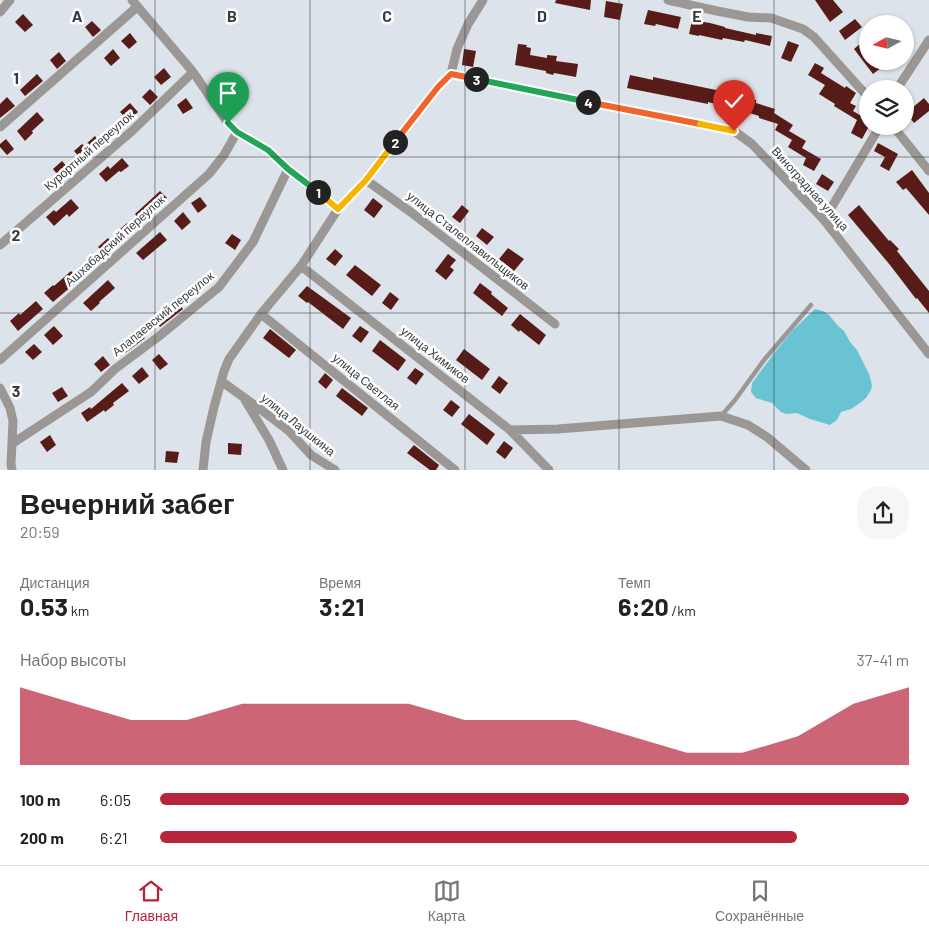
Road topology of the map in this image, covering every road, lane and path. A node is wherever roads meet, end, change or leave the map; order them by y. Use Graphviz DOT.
graph roads {
  1 [pos="10,0"];
  2 [pos="483,0"];
  3 [pos="668,0"];
  4 [pos="135,4"];
  5 [pos="0,12"];
  6 [pos="929,40"];
  7 [pos="193,72"];
  8 [pos="451,74"];
  9 [pos="903,80"];
  10 [pos="859,87"];
  11 [pos="0,127"];
  12 [pos="237,132"];
  13 [pos="875,135"];
  14 [pos="900,135"];
  15 [pos="288,169"];
  16 [pos="929,171"];
  17 [pos="366,180"];
  18 [pos="338,209"];
  19 [pos="824,220"];
  20 [pos="0,246"];
  21 [pos="301,266"];
  22 [pos="811,305"];
  23 [pos="261,314"];
  24 [pos="555,324"];
  25 [pos="929,354"];
  26 [pos="0,360"];
  27 [pos="221,381"];
  28 [pos="0,388"];
  29 [pos="242,396"];
  30 [pos="721,416"];
  31 [pos="510,430"];
  32 [pos="13,443"];
  33 [pos="12,470"];
  34 [pos="203,470"];
  35 [pos="282,470"];
  36 [pos="336,470"];
  37 [pos="455,470"];
  38 [pos="549,470"];
  39 [pos="806,470"];
  1 -- 5 [label="street"];
  2 -- 8 [label="street"];
  3 -- 10 [label="street"];
  4 -- 7 [label="street"];
  4 -- 11 [label="street"];
  6 -- 9 [label="street"];
  7 -- 12 [label="street"];
  7 -- 20 [label="street, Курортный переулок"];
  8 -- 17 [label="street"];
  8 -- 19 [label="street, Виноградная улица"];
  12 -- 15 [label="street"];
  12 -- 26 [label="street, Ашхабадский переулок"];
  13 -- 19 [label="street"];
  14 -- 16 [label="street"];
  15 -- 18 [label="street"];
  15 -- 32 [label="street, Алапаевский переулок"];
  17 -- 18 [label="street"];
  17 -- 24 [label="street, улица Сталеплавильщиков"];
  18 -- 21 [label="street"];
  19 -- 25 [label="street, Виноградная улица"];
  21 -- 23 [label="street"];
  21 -- 31 [label="street, улица Химиков"];
  22 -- 30 [label="lane"];
  23 -- 27 [label="street"];
  23 -- 37 [label="street, улица Светлая"];
  27 -- 29 [label="street, улица Лаушкина"];
  27 -- 34 [label="street"];
  28 -- 32 [label="street"];
  29 -- 35 [label="street"];
  29 -- 36 [label="street, улица Лаушкина"];
  30 -- 31 [label="street"];
  30 -- 39 [label="street"];
  31 -- 38 [label="street, улица Химиков"];
  32 -- 33 [label="street"];
}
